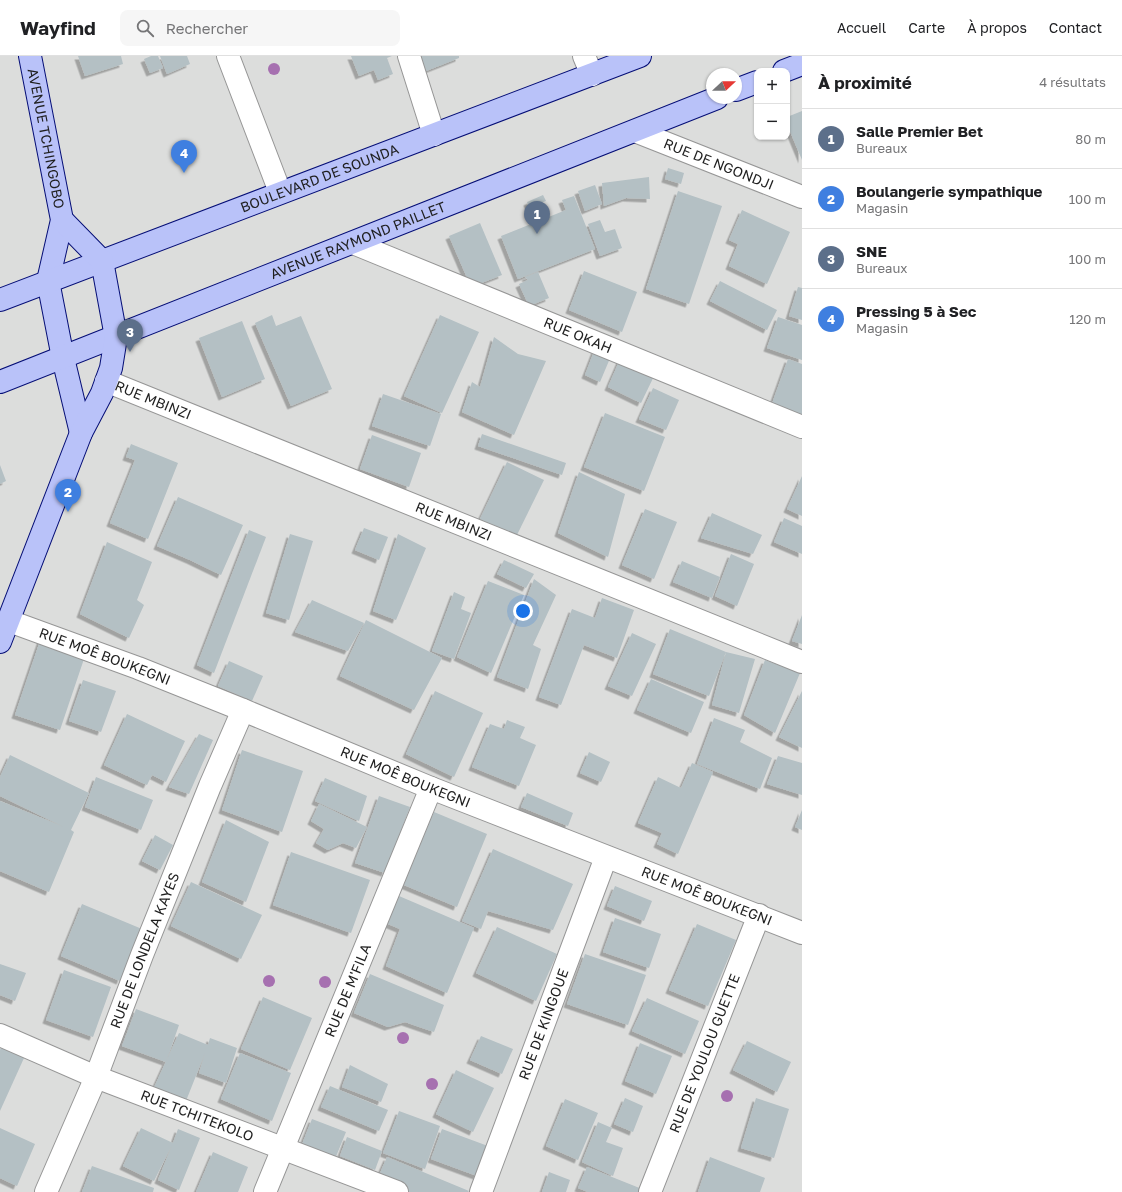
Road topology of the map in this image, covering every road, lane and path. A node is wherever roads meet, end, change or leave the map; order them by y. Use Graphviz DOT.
graph roads {
  1 [pos="30,56"];
  2 [pos="228,56"];
  3 [pos="409,56"];
  4 [pos="640,56"];
  5 [pos="802,64"];
  6 [pos="588,66"];
  7 [pos="790,69"];
  8 [pos="754,83"];
  9 [pos="742,88"];
  10 [pos="706,102"];
  11 [pos="635,131"];
  12 [pos="434,134"];
  13 [pos="280,192"];
  14 [pos="802,197"];
  15 [pos="62,220"];
  16 [pos="353,243"];
  17 [pos="102,261"];
  18 [pos="48,281"];
  19 [pos="0,300"];
  20 [pos="116,337"];
  21 [pos="63,358"];
  22 [pos="0,382"];
  23 [pos="106,382"];
  24 [pos="802,426"];
  25 [pos="81,433"];
  26 [pos="4,623"];
  27 [pos="0,642"];
  28 [pos="802,662"];
  29 [pos="243,710"];
  30 [pos="431,788"];
  31 [pos="606,857"];
  32 [pos="759,916"];
  33 [pos="802,933"];
  34 [pos="0,1035"];
  35 [pos="96,1077"];
  36 [pos="283,1148"];
  37 [pos="46,1192"];
  38 [pos="265,1192"];
  39 [pos="397,1192"];
  40 [pos="481,1192"];
  41 [pos="650,1192"];
  1 -- 15 [label="main road, AVENUE TCHINGOBO"];
  2 -- 13 [label="street"];
  3 -- 12 [label="street"];
  4 -- 6 [label="main road, BOULEVARD DE SOUNDA"];
  5 -- 7 [label="main road"];
  6 -- 12 [label="main road, BOULEVARD DE SOUNDA"];
  8 -- 9 [label="main road"];
  10 -- 11 [label="main road, AVENUE RAYMOND PAILLET"];
  11 -- 14 [label="street, RUE DE NGONDJI"];
  11 -- 16 [label="main road, AVENUE RAYMOND PAILLET"];
  12 -- 13 [label="main road, BOULEVARD DE SOUNDA"];
  13 -- 17 [label="main road, BOULEVARD DE SOUNDA"];
  15 -- 17 [label="main road, AVENUE TCHINGOBO"];
  15 -- 18 [label="main road, AVENUE TCHINGOBO"];
  16 -- 20 [label="main road, AVENUE RAYMOND PAILLET"];
  16 -- 24 [label="street, RUE OKAH"];
  17 -- 18 [label="main road, BOULEVARD DE SOUNDA"];
  17 -- 20 [label="main road"];
  18 -- 19 [label="main road, BOULEVARD DE SOUNDA"];
  18 -- 21 [label="main road"];
  20 -- 21 [label="main road, AVENUE RAYMOND PAILLET"];
  20 -- 23 [label="main road"];
  21 -- 22 [label="main road, AVENUE RAYMOND PAILLET"];
  21 -- 25 [label="main road"];
  23 -- 25 [label="main road"];
  23 -- 28 [label="street, RUE MBINZI"];
  25 -- 26 [label="main road"];
  26 -- 27 [label="main road"];
  26 -- 29 [label="street, RUE MOÊ BOUKEGNI"];
  29 -- 30 [label="street, RUE MOÊ BOUKEGNI"];
  29 -- 35 [label="street, RUE DE LONDELA KAYES"];
  30 -- 31 [label="street, RUE MOÊ BOUKEGNI"];
  30 -- 36 [label="street, RUE DE M'FILA"];
  31 -- 32 [label="street, RUE MOÊ BOUKEGNI"];
  31 -- 40 [label="street, RUE DE KINGOUE"];
  32 -- 33 [label="street, RUE MOÊ BOUKEGNI"];
  32 -- 41 [label="street, RUE DE YOULOU GUETTE"];
  34 -- 35 [label="street, RUE TCHITEKOLO"];
  35 -- 36 [label="street, RUE TCHITEKOLO"];
  35 -- 37 [label="street, RUE DE LONDELA KAYES"];
  36 -- 38 [label="street, RUE DE M'FILA"];
  36 -- 39 [label="street, RUE TCHITEKOLO"];
}
